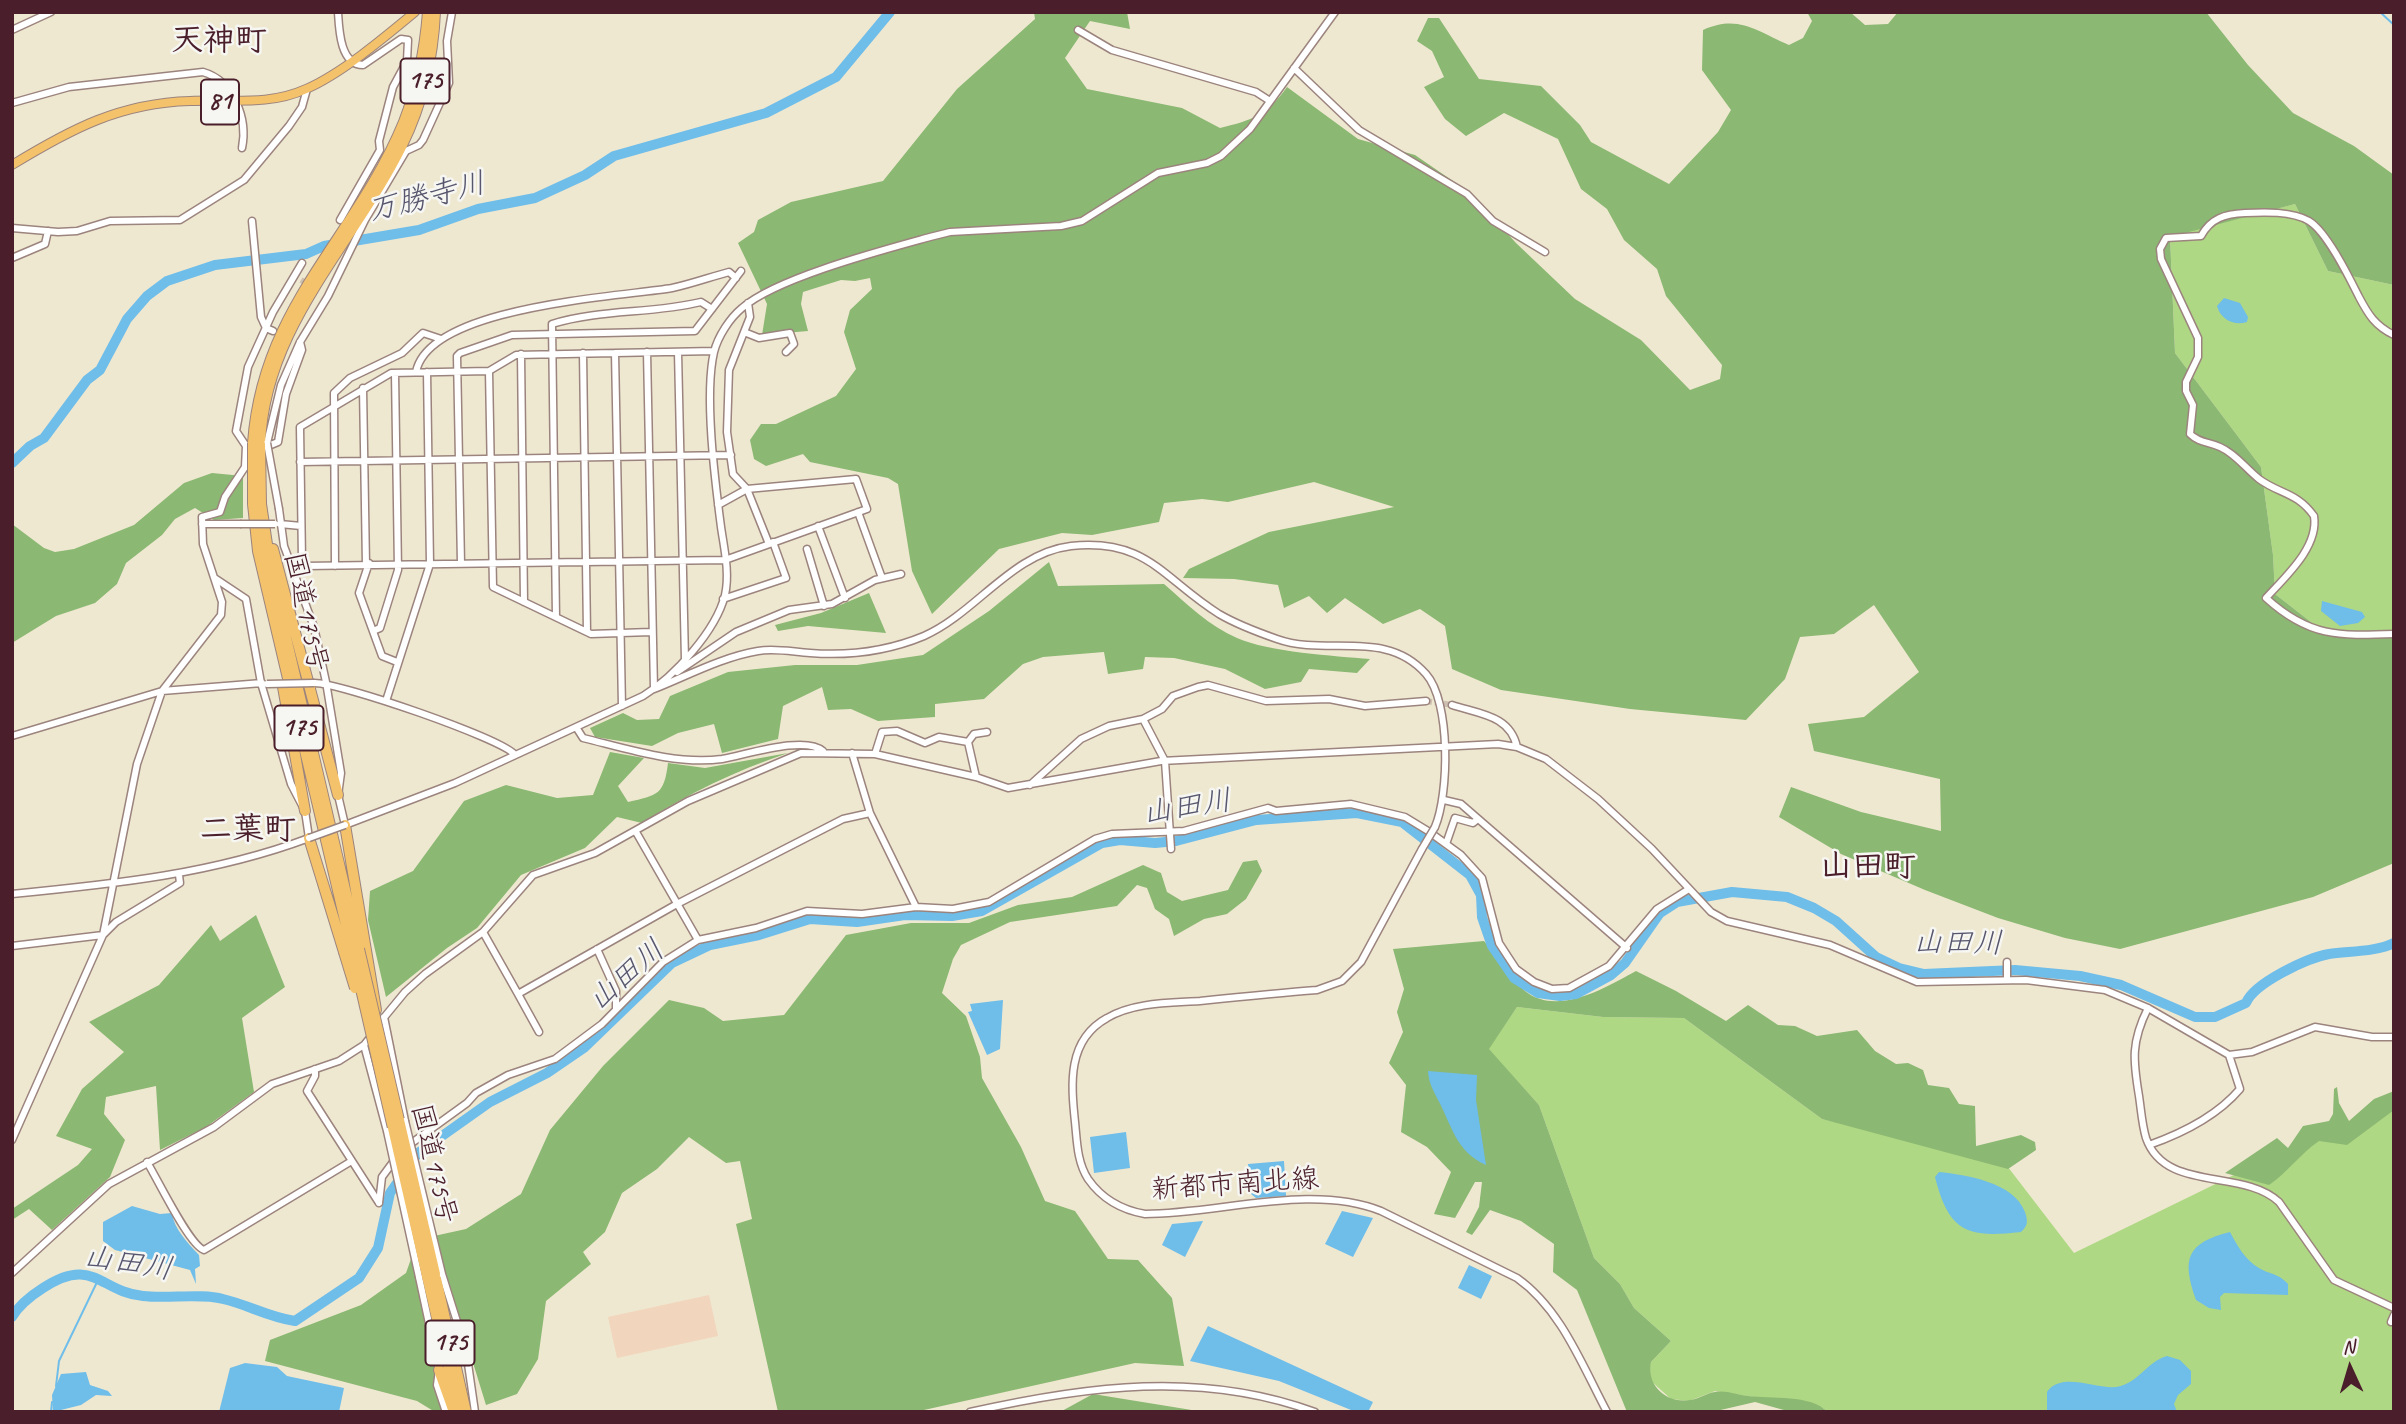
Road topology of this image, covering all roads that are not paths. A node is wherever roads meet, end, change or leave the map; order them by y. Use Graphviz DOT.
graph roads {
  1 [pos="51,12"];
  2 [pos="338,12"];
  3 [pos="415,12"];
  4 [pos="428,12"];
  5 [pos="435,12"];
  6 [pos="452,12"];
  7 [pos="1335,12"];
  8 [pos="12,30"];
  9 [pos="1077,30"];
  10 [pos="350,61"];
  11 [pos="1294,68"];
  12 [pos="307,89"];
  13 [pos="1270,101"];
  14 [pos="236,102"];
  15 [pos="12,103"];
  16 [pos="398,143"];
  17 [pos="242,148"];
  18 [pos="12,165"];
  19 [pos="340,220"];
  20 [pos="252,221"];
  21 [pos="12,228"];
  22 [pos="48,231"];
  23 [pos="1545,252"];
  24 [pos="12,258"];
  25 [pos="302,263"];
  26 [pos="741,271"];
  27 [pos="736,278"];
  28 [pos="319,290"];
  29 [pos="328,296"];
  30 [pos="748,303"];
  31 [pos="712,309"];
  32 [pos="269,329"];
  33 [pos="744,332"];
  34 [pos="551,334"];
  35 [pos="2394,335"];
  36 [pos="441,339"];
  37 [pos="297,341"];
  38 [pos="714,351"];
  39 [pos="647,352"];
  40 [pos="678,352"];
  41 [pos="786,352"];
  42 [pos="583,353"];
  43 [pos="615,353"];
  44 [pos="521,354"];
  45 [pos="552,354"];
  46 [pos="489,371"];
  47 [pos="416,372"];
  48 [pos="427,372"];
  49 [pos="458,372"];
  50 [pos="395,373"];
  51 [pos="363,388"];
  52 [pos="332,406"];
  53 [pos="257,444"];
  54 [pos="714,455"];
  55 [pos="731,455"];
  56 [pos="648,456"];
  57 [pos="680,456"];
  58 [pos="585,457"];
  59 [pos="617,457"];
  60 [pos="522,458"];
  61 [pos="554,458"];
  62 [pos="460,459"];
  63 [pos="491,459"];
  64 [pos="396,460"];
  65 [pos="428,460"];
  66 [pos="333,461"];
  67 [pos="365,461"];
  68 [pos="300,462"];
  69 [pos="747,489"];
  70 [pos="257,504"];
  71 [pos="718,505"];
  72 [pos="858,512"];
  73 [pos="262,515"];
  74 [pos="202,524"];
  75 [pos="278,524"];
  76 [pos="301,526"];
  77 [pos="818,526"];
  78 [pos="256,533"];
  79 [pos="771,543"];
  80 [pos="807,549"];
  81 [pos="681,560"];
  82 [pos="725,560"];
  83 [pos="618,561"];
  84 [pos="649,561"];
  85 [pos="555,562"];
  86 [pos="587,562"];
  87 [pos="523,563"];
  88 [pos="368,564"];
  89 [pos="430,564"];
  90 [pos="461,564"];
  91 [pos="492,564"];
  92 [pos="398,565"];
  93 [pos="335,566"];
  94 [pos="901,574"];
  95 [pos="882,578"];
  96 [pos="216,579"];
  97 [pos="845,598"];
  98 [pos="723,599"];
  99 [pos="524,602"];
  100 [pos="824,606"];
  101 [pos="556,617"];
  102 [pos="373,631"];
  103 [pos="587,632"];
  104 [pos="651,632"];
  105 [pos="619,634"];
  106 [pos="2394,634"];
  107 [pos="685,660"];
  108 [pos="397,662"];
  109 [pos="672,675"];
  110 [pos="326,682"];
  111 [pos="264,684"];
  112 [pos="654,689"];
  113 [pos="162,691"];
  114 [pos="386,701"];
  115 [pos="1426,701"];
  116 [pos="1451,705"];
  117 [pos="622,706"];
  118 [pos="1143,719"];
  119 [pos="576,727"];
  120 [pos="987,732"];
  121 [pos="12,736"];
  122 [pos="968,742"];
  123 [pos="1443,746"];
  124 [pos="1517,747"];
  125 [pos="823,751"];
  126 [pos="852,753"];
  127 [pos="875,754"];
  128 [pos="514,755"];
  129 [pos="1165,761"];
  130 [pos="976,777"];
  131 [pos="1030,785"];
  132 [pos="338,795"];
  133 [pos="1444,800"];
  134 [pos="305,811"];
  135 [pos="870,813"];
  136 [pos="1478,819"];
  137 [pos="345,825"];
  138 [pos="636,832"];
  139 [pos="1169,833"];
  140 [pos="309,838"];
  141 [pos="1446,844"];
  142 [pos="1171,849"];
  143 [pos="179,875"];
  144 [pos="114,884"];
  145 [pos="1691,892"];
  146 [pos="12,894"];
  147 [pos="677,904"];
  148 [pos="916,907"];
  149 [pos="483,932"];
  150 [pos="103,934"];
  151 [pos="698,940"];
  152 [pos="12,946"];
  153 [pos="1627,948"];
  154 [pos="597,949"];
  155 [pos="355,950"];
  156 [pos="2007,962"];
  157 [pos="2007,979"];
  158 [pos="518,994"];
  159 [pos="2148,1008"];
  160 [pos="616,1009"];
  161 [pos="380,1016"];
  162 [pos="539,1032"];
  163 [pos="2394,1037"];
  164 [pos="364,1045"];
  165 [pos="2229,1055"];
  166 [pos="315,1069"];
  167 [pos="13,1136"];
  168 [pos="2150,1144"];
  169 [pos="147,1162"];
  170 [pos="350,1162"];
  171 [pos="12,1273"];
  172 [pos="431,1276"];
  173 [pos="2394,1308"];
  174 [pos="439,1370"];
  175 [pos="446,1412"];
  176 [pos="456,1412"];
  177 [pos="466,1412"];
  178 [pos="475,1412"];
  179 [pos="970,1412"];
  180 [pos="1315,1412"];
  181 [pos="1607,1412"];
  1 -- 8 [label="street"];
  2 -- 10 [label="street"];
  3 -- 10 [label="main road, 81"];
  4 -- 16 [label="highway, 国道175号 / 175"];
  5 -- 16 [label="highway, 国道175号 / 175"];
  6 -- 29 [label="street"];
  7 -- 11 [label="street"];
  9 -- 13 [label="street"];
  10 -- 12 [label="main road, 81"];
  10 -- 19 [label="street"];
  11 -- 13 [label="street"];
  11 -- 23 [label="street"];
  12 -- 14 [label="main road, 81"];
  12 -- 22 [label="street"];
  13 -- 30 [label="street"];
  14 -- 15 [label="street"];
  14 -- 17 [label="street"];
  14 -- 18 [label="main road, 81"];
  16 -- 53 [label="highway, 国道175号 / 175"];
  20 -- 32 [label="street"];
  21 -- 22 [label="street"];
  22 -- 24 [label="street"];
  25 -- 32 [label="street"];
  26 -- 27 [label="street"];
  27 -- 31 [label="street"];
  27 -- 36 [label="street"];
  28 -- 29 [label="street"];
  29 -- 37 [label="street"];
  30 -- 33 [label="street"];
  30 -- 38 [label="street"];
  31 -- 34 [label="street"];
  31 -- 34 [label="street"];
  32 -- 53 [label="street"];
  33 -- 41 [label="street"];
  33 -- 55 [label="street"];
  34 -- 45 [label="street"];
  34 -- 49 [label="street"];
  35 -- 106 [label="street"];
  36 -- 47 [label="street"];
  36 -- 52 [label="street"];
  37 -- 53 [label="street"];
  37 -- 53 [label="street"];
  38 -- 40 [label="street"];
  38 -- 54 [label="street"];
  39 -- 40 [label="street"];
  39 -- 43 [label="street"];
  39 -- 56 [label="street"];
  40 -- 57 [label="street"];
  42 -- 43 [label="street"];
  42 -- 45 [label="street"];
  42 -- 58 [label="street"];
  43 -- 59 [label="street"];
  44 -- 45 [label="street"];
  44 -- 46 [label="street"];
  44 -- 60 [label="street"];
  45 -- 61 [label="street"];
  46 -- 49 [label="street"];
  46 -- 63 [label="street"];
  47 -- 48 [label="street"];
  47 -- 50 [label="street"];
  48 -- 49 [label="street"];
  48 -- 65 [label="street"];
  49 -- 62 [label="street"];
  50 -- 51 [label="street"];
  50 -- 64 [label="street"];
  51 -- 52 [label="street"];
  51 -- 67 [label="street"];
  52 -- 66 [label="street"];
  52 -- 68 [label="street"];
  53 -- 70 [label="highway, 国道175号 / 175, bridge"];
  53 -- 74 [label="street"];
  53 -- 75 [label="street, bridge"];
  54 -- 55 [label="street"];
  54 -- 57 [label="street"];
  54 -- 71 [label="street"];
  55 -- 69 [label="street"];
  56 -- 57 [label="street"];
  56 -- 59 [label="street"];
  56 -- 84 [label="street"];
  57 -- 81 [label="street"];
  58 -- 59 [label="street"];
  58 -- 61 [label="street"];
  58 -- 86 [label="street"];
  59 -- 83 [label="street"];
  60 -- 61 [label="street"];
  60 -- 63 [label="street"];
  60 -- 87 [label="street"];
  61 -- 85 [label="street"];
  62 -- 63 [label="street"];
  62 -- 65 [label="street"];
  62 -- 90 [label="street"];
  63 -- 91 [label="street"];
  64 -- 65 [label="street"];
  64 -- 67 [label="street"];
  64 -- 92 [label="street"];
  65 -- 89 [label="street"];
  66 -- 67 [label="street"];
  66 -- 68 [label="street"];
  66 -- 93 [label="street"];
  67 -- 88 [label="street"];
  68 -- 76 [label="street"];
  69 -- 71 [label="street"];
  69 -- 72 [label="street"];
  69 -- 79 [label="street"];
  70 -- 73 [label="highway, 国道175号 / 175"];
  70 -- 78 [label="highway, 国道175号 / 175"];
  71 -- 82 [label="street"];
  72 -- 77 [label="street"];
  72 -- 95 [label="street"];
  73 -- 132 [label="highway"];
  73 -- 155 [label="highway, 国道175号 / 175"];
  74 -- 75 [label="street, bridge"];
  74 -- 96 [label="street"];
  75 -- 76 [label="street"];
  75 -- 110 [label="street"];
  76 -- 93 [label="street"];
  77 -- 79 [label="street"];
  77 -- 97 [label="street"];
  78 -- 134 [label="highway"];
  78 -- 155 [label="highway, 国道175号 / 175"];
  79 -- 82 [label="street"];
  79 -- 98 [label="street"];
  80 -- 100 [label="street"];
  81 -- 82 [label="street"];
  81 -- 84 [label="street"];
  81 -- 107 [label="street"];
  82 -- 98 [label="street"];
  83 -- 84 [label="street"];
  83 -- 86 [label="street"];
  83 -- 105 [label="street"];
  84 -- 104 [label="street"];
  85 -- 86 [label="street"];
  85 -- 87 [label="street"];
  85 -- 101 [label="street"];
  86 -- 103 [label="street"];
  87 -- 91 [label="street"];
  87 -- 99 [label="street"];
  88 -- 92 [label="street"];
  88 -- 93 [label="street"];
  88 -- 102 [label="street"];
  89 -- 90 [label="street"];
  89 -- 92 [label="street"];
  89 -- 108 [label="street"];
  90 -- 91 [label="street"];
  91 -- 99 [label="street"];
  92 -- 102 [label="street"];
  94 -- 95 [label="street"];
  95 -- 97 [label="street"];
  96 -- 111 [label="street"];
  96 -- 113 [label="street"];
  97 -- 100 [label="street"];
  98 -- 107 [label="street"];
  99 -- 101 [label="street"];
  100 -- 109 [label="street"];
  101 -- 103 [label="street"];
  102 -- 108 [label="street"];
  103 -- 105 [label="street"];
  104 -- 105 [label="street"];
  104 -- 112 [label="street"];
  105 -- 117 [label="street"];
  107 -- 109 [label="street"];
  108 -- 114 [label="street"];
  109 -- 112 [label="street"];
  110 -- 111 [label="street, bridge"];
  110 -- 114 [label="street"];
  110 -- 132 [label="street"];
  111 -- 113 [label="street"];
  111 -- 134 [label="street"];
  112 -- 117 [label="street"];
  112 -- 123 [label="street, 新都市南北線"];
  113 -- 121 [label="street"];
  113 -- 144 [label="street"];
  114 -- 128 [label="street"];
  115 -- 118 [label="street"];
  116 -- 124 [label="street"];
  117 -- 119 [label="street"];
  118 -- 129 [label="street"];
  118 -- 131 [label="street"];
  119 -- 125 [label="street"];
  119 -- 128 [label="street"];
  120 -- 122 [label="street"];
  122 -- 127 [label="street"];
  122 -- 130 [label="street"];
  123 -- 124 [label="street"];
  123 -- 129 [label="street"];
  123 -- 133 [label="street, 新都市南北線"];
  124 -- 145 [label="street"];
  125 -- 126 [label="street"];
  125 -- 138 [label="street"];
  126 -- 127 [label="street"];
  126 -- 135 [label="street"];
  127 -- 130 [label="street"];
  128 -- 137 [label="street"];
  129 -- 131 [label="street"];
  129 -- 139 [label="street"];
  130 -- 131 [label="street"];
  132 -- 137 [label="street"];
  133 -- 136 [label="street"];
  133 -- 181 [label="street, 新都市南北線, bridge"];
  134 -- 140 [label="street"];
  135 -- 147 [label="street"];
  135 -- 148 [label="street"];
  136 -- 141 [label="street"];
  136 -- 153 [label="street"];
  137 -- 140 [label="street, bridge"];
  137 -- 155 [label="highway"];
  138 -- 147 [label="street"];
  138 -- 149 [label="street"];
  139 -- 141 [label="street"];
  139 -- 142 [label="street"];
  139 -- 148 [label="street"];
  140 -- 143 [label="street"];
  140 -- 155 [label="highway"];
  141 -- 153 [label="street"];
  143 -- 144 [label="street"];
  143 -- 150 [label="street"];
  144 -- 146 [label="street"];
  144 -- 150 [label="street"];
  145 -- 153 [label="street"];
  145 -- 157 [label="street"];
  147 -- 151 [label="street"];
  147 -- 154 [label="street"];
  148 -- 151 [label="street"];
  149 -- 158 [label="street"];
  149 -- 161 [label="street"];
  150 -- 152 [label="street"];
  150 -- 167 [label="street"];
  151 -- 160 [label="street"];
  154 -- 158 [label="street"];
  154 -- 160 [label="street"];
  155 -- 161 [label="highway, 国道175号 / 175, bridge"];
  155 -- 172 [label="highway, 国道175号 / 175, bridge"];
  156 -- 157 [label="street"];
  157 -- 159 [label="street"];
  158 -- 162 [label="street"];
  159 -- 165 [label="street"];
  159 -- 168 [label="street"];
  160 -- 170 [label="street"];
  161 -- 164 [label="street"];
  161 -- 172 [label="highway, 国道175号 / 175, bridge"];
  161 -- 172 [label="street, bridge"];
  163 -- 165 [label="street"];
  164 -- 166 [label="street"];
  164 -- 172 [label="street, bridge"];
  165 -- 168 [label="street"];
  166 -- 169 [label="street"];
  166 -- 170 [label="street"];
  168 -- 173 [label="street"];
  169 -- 170 [label="street"];
  169 -- 171 [label="street"];
  172 -- 174 [label="street"];
  172 -- 176 [label="highway, 国道175号 / 175"];
  172 -- 177 [label="highway, 国道175号 / 175"];
  172 -- 178 [label="street"];
  174 -- 175 [label="street"];
  174 -- 176 [label="highway"];
  179 -- 180 [label="street"];
}
